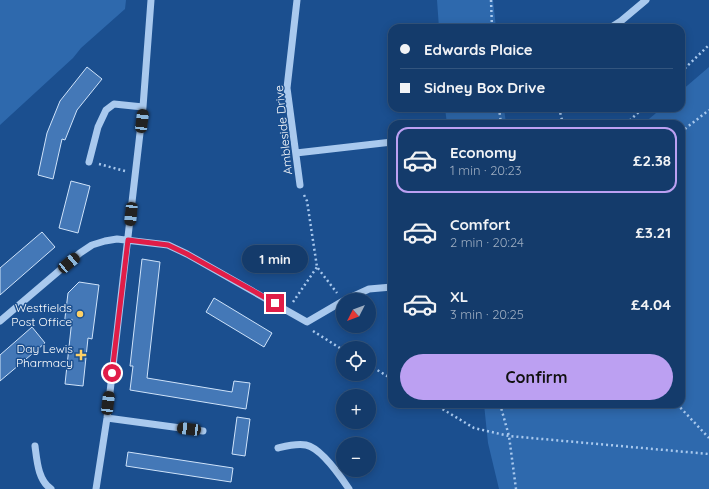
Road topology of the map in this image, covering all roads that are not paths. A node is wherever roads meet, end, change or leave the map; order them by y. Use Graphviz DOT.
graph roads {
  1 [pos="151,0"];
  2 [pos="296,0"];
  3 [pos="646,0"];
  4 [pos="616,24"];
  5 [pos="143,107"];
  6 [pos="388,142"];
  7 [pos="296,153"];
  8 [pos="89,162"];
  9 [pos="300,185"];
  10 [pos="128,240"];
  11 [pos="388,287"];
  12 [pos="361,293"];
  13 [pos="336,306"];
  14 [pos="0,321"];
  15 [pos="107,418"];
  16 [pos="203,431"];
  17 [pos="34,446"];
  18 [pos="278,448"];
  19 [pos="51,489"];
  20 [pos="96,489"];
  21 [pos="349,489"];
  1 -- 5 [label="street"];
  2 -- 7 [label="street, Ambleside Drive"];
  3 -- 4 [label="street"];
  5 -- 8 [label="street"];
  5 -- 10 [label="street"];
  6 -- 7 [label="street"];
  7 -- 9 [label="street, Ambleside Drive"];
  10 -- 13 [label="street"];
  10 -- 14 [label="street"];
  10 -- 15 [label="street"];
  11 -- 12 [label="street"];
  15 -- 16 [label="street"];
  15 -- 20 [label="street"];
  17 -- 19 [label="street"];
  18 -- 21 [label="street"];
}
